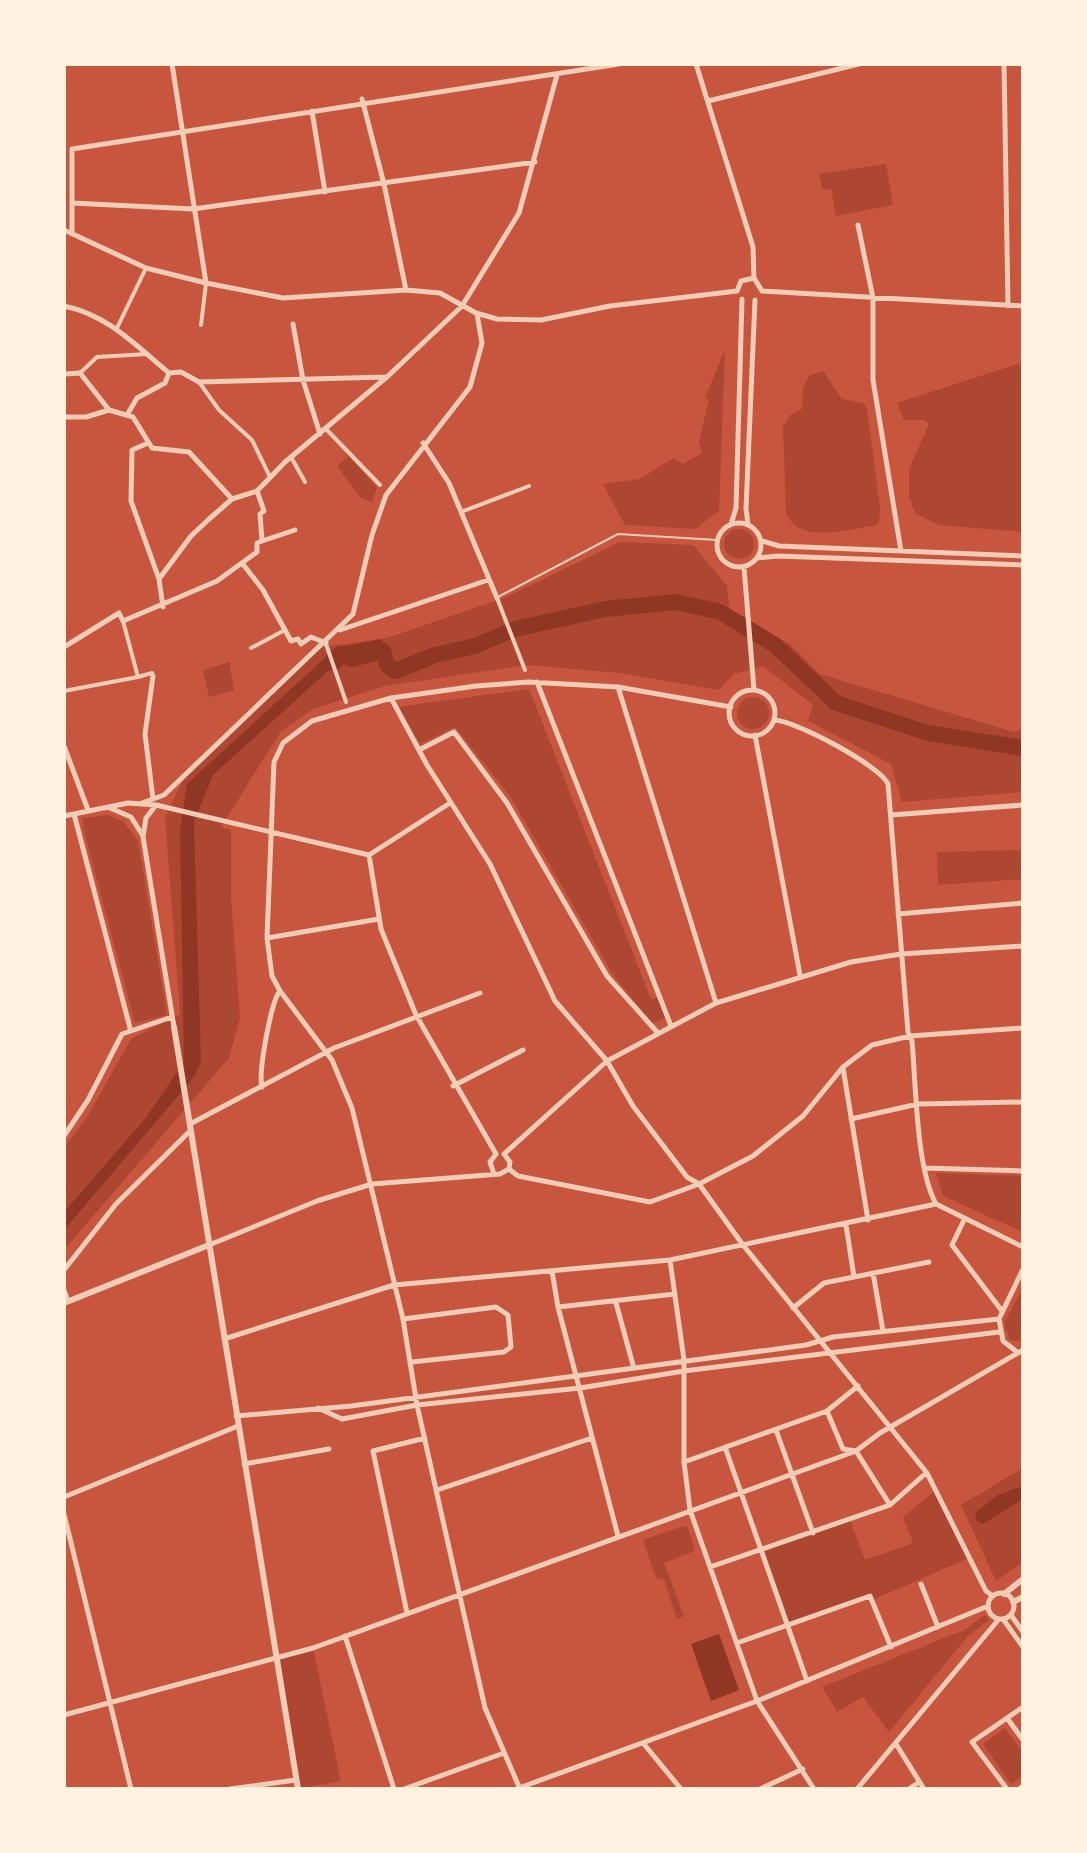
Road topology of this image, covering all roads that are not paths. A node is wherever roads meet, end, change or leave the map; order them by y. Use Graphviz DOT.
graph roads {
  1 [pos="172,64"];
  2 [pos="619,64"];
  3 [pos="696,64"];
  4 [pos="859,64"];
  5 [pos="1004,64"];
  6 [pos="591,66"];
  7 [pos="557,75"];
  8 [pos="708,101"];
  9 [pos="363,102"];
  10 [pos="312,111"];
  11 [pos="182,130"];
  12 [pos="535,162"];
  13 [pos="384,184"];
  14 [pos="325,192"];
  15 [pos="72,203"];
  16 [pos="193,209"];
  17 [pos="858,225"];
  18 [pos="64,230"];
  19 [pos="72,232"];
  20 [pos="146,268"];
  21 [pos="754,278"];
  22 [pos="206,283"];
  23 [pos="406,290"];
  24 [pos="737,291"];
  25 [pos="762,291"];
  26 [pos="873,298"];
  27 [pos="742,299"];
  28 [pos="755,300"];
  29 [pos="462,305"];
  30 [pos="64,306"];
  31 [pos="1008,306"];
  32 [pos="1023,306"];
  33 [pos="476,313"];
  34 [pos="293,324"];
  35 [pos="201,325"];
  36 [pos="117,328"];
  37 [pos="147,354"];
  38 [pos="80,373"];
  39 [pos="169,373"];
  40 [pos="64,374"];
  41 [pos="388,376"];
  42 [pos="303,380"];
  43 [pos="199,382"];
  44 [pos="109,410"];
  45 [pos="127,415"];
  46 [pos="64,417"];
  47 [pos="326,429"];
  48 [pos="320,434"];
  49 [pos="148,443"];
  50 [pos="423,443"];
  51 [pos="291,457"];
  52 [pos="270,477"];
  53 [pos="305,482"];
  54 [pos="380,485"];
  55 [pos="529,486"];
  56 [pos="257,491"];
  57 [pos="232,499"];
  58 [pos="461,512"];
  59 [pos="731,524"];
  60 [pos="748,524"];
  61 [pos="295,530"];
  62 [pos="717,540"];
  63 [pos="262,541"];
  64 [pos="762,541"];
  65 [pos="901,551"];
  66 [pos="1023,556"];
  67 [pos="757,558"];
  68 [pos="242,563"];
  69 [pos="1023,565"];
  70 [pos="744,567"];
  71 [pos="159,579"];
  72 [pos="488,580"];
  73 [pos="497,598"];
  74 [pos="163,607"];
  75 [pos="123,621"];
  76 [pos="285,630"];
  77 [pos="339,630"];
  78 [pos="328,642"];
  79 [pos="64,647"];
  80 [pos="251,648"];
  81 [pos="525,670"];
  82 [pos="153,676"];
  83 [pos="138,677"];
  84 [pos="537,682"];
  85 [pos="618,687"];
  86 [pos="754,690"];
  87 [pos="64,691"];
  88 [pos="391,698"];
  89 [pos="346,702"];
  90 [pos="731,707"];
  91 [pos="774,720"];
  92 [pos="755,735"];
  93 [pos="64,746"];
  94 [pos="419,750"];
  95 [pos="157,803"];
  96 [pos="450,803"];
  97 [pos="1023,805"];
  98 [pos="102,807"];
  99 [pos="88,810"];
  100 [pos="74,814"];
  101 [pos="891,815"];
  102 [pos="64,816"];
  103 [pos="270,832"];
  104 [pos="143,837"];
  105 [pos="369,855"];
  106 [pos="1023,903"];
  107 [pos="898,914"];
  108 [pos="379,919"];
  109 [pos="267,938"];
  110 [pos="1023,946"];
  111 [pos="901,954"];
  112 [pos="800,975"];
  113 [pos="280,991"];
  114 [pos="480,993"];
  115 [pos="716,1003"];
  116 [pos="416,1015"];
  117 [pos="172,1017"];
  118 [pos="671,1026"];
  119 [pos="174,1027"];
  120 [pos="130,1028"];
  121 [pos="1023,1028"];
  122 [pos="658,1033"];
  123 [pos="910,1036"];
  124 [pos="523,1050"];
  125 [pos="326,1053"];
  126 [pos="607,1061"];
  127 [pos="843,1067"];
  128 [pos="453,1086"];
  129 [pos="262,1087"];
  130 [pos="1023,1102"];
  131 [pos="918,1104"];
  132 [pos="851,1119"];
  133 [pos="190,1127"];
  134 [pos="64,1136"];
  135 [pos="496,1154"];
  136 [pos="504,1154"];
  137 [pos="925,1168"];
  138 [pos="509,1169"];
  139 [pos="1023,1171"];
  140 [pos="493,1172"];
  141 [pos="372,1184"];
  142 [pos="699,1184"];
  143 [pos="936,1204"];
  144 [pos="965,1218"];
  145 [pos="868,1220"];
  146 [pos="846,1225"];
  147 [pos="209,1245"];
  148 [pos="743,1245"];
  149 [pos="1023,1247"];
  150 [pos="670,1260"];
  151 [pos="929,1262"];
  152 [pos="1023,1269"];
  153 [pos="64,1270"];
  154 [pos="552,1271"];
  155 [pos="873,1273"];
  156 [pos="854,1277"];
  157 [pos="394,1285"];
  158 [pos="64,1290"];
  159 [pos="675,1294"];
  160 [pos="66,1302"];
  161 [pos="616,1303"];
  162 [pos="558,1307"];
  163 [pos="793,1308"];
  164 [pos="1002,1311"];
  165 [pos="403,1319"];
  166 [pos="999,1319"];
  167 [pos="883,1331"];
  168 [pos="999,1332"];
  169 [pos="224,1339"];
  170 [pos="822,1342"];
  171 [pos="1020,1351"];
  172 [pos="832,1354"];
  173 [pos="684,1360"];
  174 [pos="412,1362"];
  175 [pos="633,1365"];
  176 [pos="684,1371"];
  177 [pos="576,1373"];
  178 [pos="858,1386"];
  179 [pos="580,1388"];
  180 [pos="417,1395"];
  181 [pos="417,1405"];
  182 [pos="313,1407"];
  183 [pos="827,1411"];
  184 [pos="236,1416"];
  185 [pos="238,1426"];
  186 [pos="891,1428"];
  187 [pos="776,1430"];
  188 [pos="425,1438"];
  189 [pos="592,1438"];
  190 [pos="725,1447"];
  191 [pos="329,1449"];
  192 [pos="856,1451"];
  193 [pos="684,1462"];
  194 [pos="244,1464"];
  195 [pos="928,1472"];
  196 [pos="792,1475"];
  197 [pos="437,1490"];
  198 [pos="741,1492"];
  199 [pos="64,1497"];
  200 [pos="890,1505"];
  201 [pos="690,1510"];
  202 [pos="64,1514"];
  203 [pos="813,1533"];
  204 [pos="618,1536"];
  205 [pos="761,1549"];
  206 [pos="710,1567"];
  207 [pos="1023,1579"];
  208 [pos="921,1584"];
  209 [pos="460,1594"];
  210 [pos="1004,1594"];
  211 [pos="993,1596"];
  212 [pos="1023,1597"];
  213 [pos="1013,1602"];
  214 [pos="988,1606"];
  215 [pos="407,1613"];
  216 [pos="1011,1615"];
  217 [pos="1001,1619"];
  218 [pos="788,1625"];
  219 [pos="938,1627"];
  220 [pos="1023,1632"];
  221 [pos="345,1636"];
  222 [pos="737,1643"];
  223 [pos="891,1647"];
  224 [pos="1023,1647"];
  225 [pos="276,1660"];
  226 [pos="807,1681"];
  227 [pos="757,1701"];
  228 [pos="112,1702"];
  229 [pos="1023,1707"];
  230 [pos="64,1715"];
  231 [pos="1007,1718"];
  232 [pos="1023,1740"];
  233 [pos="643,1743"];
  234 [pos="896,1744"];
  235 [pos="504,1753"];
  236 [pos="803,1769"];
  237 [pos="296,1780"];
  238 [pos="919,1782"];
  239 [pos="131,1789"];
  240 [pos="230,1789"];
  241 [pos="298,1789"];
  242 [pos="394,1789"];
  243 [pos="404,1789"];
  244 [pos="519,1789"];
  245 [pos="681,1789"];
  246 [pos="760,1789"];
  247 [pos="814,1789"];
  248 [pos="857,1789"];
  249 [pos="909,1789"];
  250 [pos="924,1789"];
  251 [pos="1007,1789"];
  1 -- 11 [label="street"];
  2 -- 6 [label="street"];
  3 -- 8 [label="street"];
  4 -- 8 [label="street"];
  5 -- 31 [label="street"];
  6 -- 7 [label="street"];
  7 -- 9 [label="street"];
  7 -- 12 [label="street"];
  8 -- 21 [label="street"];
  9 -- 10 [label="street"];
  9 -- 13 [label="street"];
  10 -- 11 [label="street"];
  10 -- 14 [label="street"];
  11 -- 15 [label="street"];
  11 -- 16 [label="street"];
  12 -- 13 [label="street"];
  12 -- 29 [label="street"];
  13 -- 14 [label="street"];
  13 -- 23 [label="street"];
  14 -- 16 [label="street"];
  15 -- 16 [label="street"];
  15 -- 19 [label="street"];
  16 -- 22 [label="street"];
  17 -- 26 [label="street"];
  18 -- 19 [label="street"];
  19 -- 20 [label="street"];
  20 -- 22 [label="street"];
  20 -- 36 [label="street"];
  21 -- 24 [label="street"];
  21 -- 25 [label="street"];
  22 -- 23 [label="street"];
  22 -- 35 [label="street"];
  23 -- 29 [label="street"];
  24 -- 27 [label="street"];
  24 -- 33 [label="street"];
  25 -- 26 [label="street"];
  25 -- 28 [label="street"];
  26 -- 31 [label="street"];
  26 -- 65 [label="street"];
  27 -- 28 [label="street"];
  27 -- 59 [label="street"];
  28 -- 60 [label="street"];
  29 -- 33 [label="street"];
  29 -- 41 [label="street"];
  30 -- 36 [label="street"];
  31 -- 32 [label="street"];
  33 -- 50 [label="street"];
  34 -- 42 [label="street"];
  36 -- 37 [label="street"];
  37 -- 38 [label="street"];
  37 -- 39 [label="street"];
  38 -- 40 [label="street"];
  38 -- 44 [label="street"];
  39 -- 43 [label="street"];
  39 -- 45 [label="street"];
  41 -- 42 [label="street"];
  41 -- 47 [label="street"];
  42 -- 43 [label="street"];
  42 -- 48 [label="street"];
  43 -- 52 [label="street"];
  44 -- 45 [label="street"];
  44 -- 46 [label="street"];
  45 -- 49 [label="street"];
  47 -- 48 [label="street"];
  47 -- 54 [label="street"];
  48 -- 51 [label="street"];
  49 -- 57 [label="street"];
  49 -- 71 [label="street"];
  50 -- 58 [label="street"];
  50 -- 77 [label="street"];
  51 -- 52 [label="street"];
  51 -- 53 [label="street"];
  52 -- 56 [label="street"];
  55 -- 58 [label="street"];
  56 -- 57 [label="street"];
  56 -- 63 [label="street"];
  57 -- 71 [label="street"];
  58 -- 72 [label="street"];
  59 -- 60 [label="street"];
  59 -- 62 [label="street"];
  60 -- 64 [label="street"];
  61 -- 63 [label="street"];
  62 -- 70 [label="street"];
  62 -- 73 [label="lane"];
  63 -- 68 [label="street"];
  64 -- 65 [label="street"];
  64 -- 67 [label="street"];
  65 -- 66 [label="street"];
  67 -- 69 [label="street"];
  67 -- 70 [label="street"];
  68 -- 74 [label="street"];
  68 -- 76 [label="street"];
  70 -- 86 [label="street"];
  71 -- 74 [label="street"];
  72 -- 73 [label="street"];
  72 -- 77 [label="street"];
  73 -- 81 [label="street"];
  74 -- 75 [label="street"];
  75 -- 79 [label="street"];
  75 -- 83 [label="street"];
  76 -- 78 [label="street"];
  76 -- 80 [label="street"];
  77 -- 78 [label="street"];
  78 -- 89 [label="street"];
  78 -- 95 [label="street"];
  82 -- 83 [label="street"];
  82 -- 95 [label="street"];
  83 -- 87 [label="street"];
  84 -- 85 [label="street"];
  84 -- 88 [label="street"];
  84 -- 118 [label="street"];
  85 -- 90 [label="street"];
  85 -- 115 [label="street"];
  86 -- 90 [label="street"];
  86 -- 91 [label="street"];
  88 -- 94 [label="street"];
  88 -- 103 [label="street"];
  90 -- 92 [label="street"];
  91 -- 92 [label="street"];
  91 -- 101 [label="street"];
  92 -- 112 [label="street"];
  93 -- 99 [label="street"];
  94 -- 96 [label="street"];
  94 -- 122 [label="street"];
  95 -- 98 [label="street"];
  95 -- 103 [label="street"];
  95 -- 104 [label="street"];
  96 -- 105 [label="street"];
  96 -- 126 [label="street"];
  97 -- 101 [label="street"];
  98 -- 99 [label="street"];
  98 -- 104 [label="street"];
  99 -- 100 [label="street"];
  100 -- 102 [label="street"];
  100 -- 120 [label="street"];
  101 -- 107 [label="street"];
  103 -- 105 [label="street"];
  103 -- 109 [label="street"];
  104 -- 117 [label="street"];
  105 -- 108 [label="street"];
  106 -- 107 [label="street"];
  107 -- 111 [label="street"];
  108 -- 109 [label="street"];
  108 -- 116 [label="street"];
  109 -- 113 [label="street"];
  110 -- 111 [label="street"];
  111 -- 112 [label="street"];
  111 -- 123 [label="street"];
  112 -- 115 [label="street"];
  113 -- 125 [label="street"];
  113 -- 129 [label="street"];
  114 -- 116 [label="street"];
  115 -- 118 [label="street"];
  116 -- 125 [label="street"];
  116 -- 128 [label="street"];
  117 -- 119 [label="street"];
  117 -- 120 [label="street"];
  118 -- 122 [label="street"];
  119 -- 133 [label="street"];
  120 -- 134 [label="street"];
  121 -- 123 [label="street"];
  122 -- 126 [label="street"];
  123 -- 127 [label="street"];
  123 -- 131 [label="street"];
  124 -- 128 [label="street"];
  125 -- 129 [label="street"];
  125 -- 141 [label="street"];
  126 -- 136 [label="street"];
  126 -- 142 [label="street"];
  127 -- 132 [label="street"];
  127 -- 142 [label="street"];
  128 -- 135 [label="street"];
  129 -- 133 [label="street"];
  130 -- 131 [label="street"];
  131 -- 132 [label="street"];
  131 -- 137 [label="street"];
  132 -- 145 [label="street"];
  133 -- 147 [label="street"];
  133 -- 153 [label="street"];
  135 -- 136 [label="street"];
  135 -- 140 [label="street"];
  136 -- 138 [label="street"];
  137 -- 139 [label="street"];
  137 -- 143 [label="street"];
  138 -- 140 [label="street"];
  138 -- 142 [label="street"];
  140 -- 141 [label="street"];
  141 -- 147 [label="street"];
  141 -- 157 [label="street"];
  142 -- 148 [label="street"];
  143 -- 144 [label="street"];
  143 -- 145 [label="street"];
  144 -- 149 [label="street"];
  144 -- 164 [label="street"];
  145 -- 146 [label="street"];
  146 -- 148 [label="street"];
  146 -- 156 [label="street"];
  147 -- 160 [label="street"];
  147 -- 169 [label="street"];
  148 -- 150 [label="street"];
  148 -- 163 [label="street"];
  150 -- 154 [label="street"];
  150 -- 159 [label="street"];
  151 -- 155 [label="street"];
  152 -- 164 [label="street"];
  154 -- 157 [label="street"];
  154 -- 162 [label="street"];
  155 -- 156 [label="street"];
  155 -- 167 [label="street"];
  156 -- 163 [label="street"];
  157 -- 165 [label="street"];
  157 -- 169 [label="street"];
  158 -- 160 [label="street"];
  159 -- 161 [label="street"];
  159 -- 173 [label="street"];
  161 -- 162 [label="street"];
  161 -- 175 [label="street"];
  162 -- 177 [label="street"];
  163 -- 170 [label="street"];
  164 -- 166 [label="street"];
  165 -- 174 [label="street"];
  165 -- 174 [label="street"];
  166 -- 167 [label="street"];
  166 -- 168 [label="street"];
  167 -- 170 [label="street"];
  168 -- 171 [label="street"];
  168 -- 172 [label="street"];
  169 -- 184 [label="street"];
  170 -- 172 [label="street"];
  170 -- 173 [label="street"];
  171 -- 186 [label="street"];
  172 -- 176 [label="street"];
  172 -- 178 [label="street"];
  173 -- 175 [label="street"];
  173 -- 176 [label="street"];
  174 -- 180 [label="street"];
  175 -- 177 [label="street"];
  176 -- 179 [label="street"];
  176 -- 193 [label="street"];
  177 -- 179 [label="street"];
  177 -- 180 [label="street"];
  178 -- 183 [label="street"];
  178 -- 186 [label="street"];
  179 -- 181 [label="street"];
  179 -- 189 [label="street"];
  180 -- 181 [label="street"];
  180 -- 182 [label="street"];
  181 -- 182 [label="street"];
  181 -- 188 [label="street"];
  182 -- 184 [label="street"];
  183 -- 187 [label="street"];
  183 -- 192 [label="street"];
  184 -- 185 [label="street"];
  185 -- 194 [label="street"];
  185 -- 199 [label="street"];
  186 -- 192 [label="street"];
  186 -- 195 [label="street"];
  187 -- 190 [label="street"];
  187 -- 196 [label="street"];
  188 -- 197 [label="street"];
  188 -- 215 [label="street"];
  189 -- 197 [label="street"];
  189 -- 204 [label="street"];
  190 -- 193 [label="street"];
  190 -- 198 [label="street"];
  191 -- 194 [label="street"];
  192 -- 196 [label="street"];
  192 -- 200 [label="street"];
  193 -- 201 [label="street"];
  194 -- 225 [label="street"];
  195 -- 200 [label="street"];
  195 -- 211 [label="street"];
  196 -- 198 [label="street"];
  196 -- 203 [label="street"];
  197 -- 209 [label="street"];
  198 -- 201 [label="street"];
  198 -- 205 [label="street"];
  200 -- 203 [label="street"];
  201 -- 204 [label="street"];
  201 -- 206 [label="street"];
  202 -- 228 [label="street"];
  203 -- 205 [label="street"];
  204 -- 209 [label="street"];
  205 -- 206 [label="street"];
  205 -- 218 [label="street"];
  206 -- 222 [label="street"];
  207 -- 210 [label="street"];
  208 -- 219 [label="street"];
  209 -- 215 [label="street"];
  209 -- 235 [label="street"];
  210 -- 211 [label="street"];
  210 -- 213 [label="street"];
  211 -- 214 [label="street"];
  212 -- 213 [label="street"];
  213 -- 216 [label="street"];
  214 -- 217 [label="street"];
  214 -- 219 [label="street"];
  215 -- 221 [label="street"];
  216 -- 217 [label="street"];
  216 -- 220 [label="street"];
  217 -- 224 [label="street"];
  217 -- 234 [label="street"];
  218 -- 222 [label="street"];
  218 -- 223 [label="street"];
  218 -- 226 [label="street"];
  219 -- 223 [label="street"];
  221 -- 225 [label="street"];
  221 -- 242 [label="street"];
  222 -- 227 [label="street"];
  223 -- 226 [label="street"];
  225 -- 228 [label="street"];
  225 -- 237 [label="street"];
  226 -- 227 [label="street"];
  227 -- 233 [label="street"];
  227 -- 236 [label="street"];
  228 -- 230 [label="street"];
  228 -- 239 [label="street"];
  229 -- 231 [label="street"];
  231 -- 232 [label="street"];
  231 -- 251 [label="street"];
  233 -- 244 [label="street"];
  233 -- 245 [label="street"];
  234 -- 238 [label="street"];
  234 -- 248 [label="street"];
  235 -- 243 [label="street"];
  235 -- 244 [label="street"];
  236 -- 246 [label="street"];
  236 -- 247 [label="street"];
  237 -- 240 [label="street"];
  237 -- 241 [label="street"];
  238 -- 249 [label="street"];
  238 -- 250 [label="street"];
}
